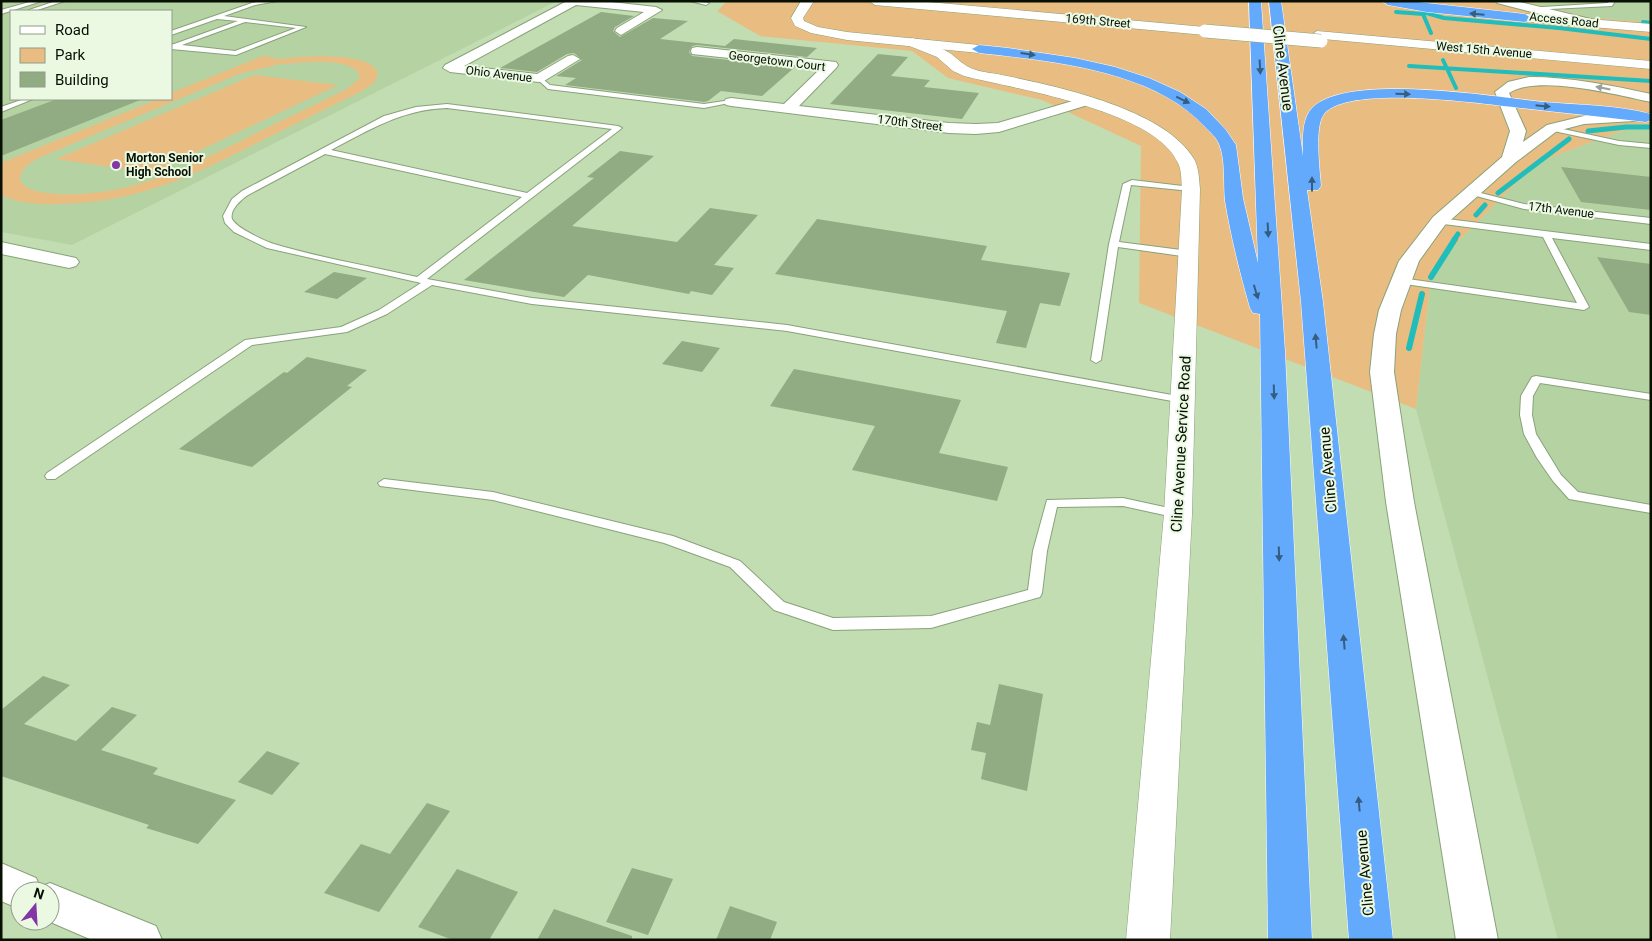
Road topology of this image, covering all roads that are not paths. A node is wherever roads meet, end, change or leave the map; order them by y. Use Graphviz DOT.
graph roads {
  1 [pos="40,1"];
  2 [pos="63,1"];
  3 [pos="274,1"];
  4 [pos="692,1"];
  5 [pos="876,1"];
  6 [pos="935,1"];
  7 [pos="1255,1"];
  8 [pos="1275,1"];
  9 [pos="1388,1"];
  10 [pos="1501,1"];
  11 [pos="1612,1"];
  12 [pos="575,2"];
  13 [pos="706,3"];
  14 [pos="803,3"];
  15 [pos="32,10"];
  16 [pos="1,12"];
  17 [pos="1527,13"];
  18 [pos="217,17"];
  19 [pos="245,20"];
  20 [pos="1204,28"];
  21 [pos="1651,28"];
  22 [pos="622,31"];
  23 [pos="172,33"];
  24 [pos="1319,38"];
  25 [pos="912,42"];
  26 [pos="173,46"];
  27 [pos="980,49"];
  28 [pos="697,51"];
  29 [pos="573,59"];
  30 [pos="1651,65"];
  31 [pos="1651,70"];
  32 [pos="540,78"];
  33 [pos="995,78"];
  34 [pos="1459,98"];
  35 [pos="1651,98"];
  36 [pos="27,100"];
  37 [pos="1086,101"];
  38 [pos="731,102"];
  39 [pos="1504,102"];
  40 [pos="788,108"];
  41 [pos="1,110"];
  42 [pos="1512,116"];
  43 [pos="1648,117"];
  44 [pos="1552,128"];
  45 [pos="1651,146"];
  46 [pos="323,151"];
  47 [pos="1510,159"];
  48 [pos="1191,189"];
  49 [pos="1472,192"];
  50 [pos="529,196"];
  51 [pos="1439,221"];
  52 [pos="1651,221"];
  53 [pos="1546,235"];
  54 [pos="1114,244"];
  55 [pos="1651,247"];
  56 [pos="1,248"];
  57 [pos="1189,254"];
  58 [pos="69,262"];
  59 [pos="424,281"];
  60 [pos="1401,281"];
  61 [pos="1312,302"];
  62 [pos="1273,351"];
  63 [pos="1096,360"];
  64 [pos="1651,397"];
  65 [pos="1183,400"];
  66 [pos="51,476"];
  67 [pos="384,483"];
  68 [pos="1651,510"];
  69 [pos="1178,514"];
  70 [pos="60,906"];
  71 [pos="141,940"];
  72 [pos="1148,940"];
  73 [pos="1290,940"];
  74 [pos="1371,940"];
  75 [pos="1477,940"];
  1 -- 16 [label="lane"];
  2 -- 15 [label="lane"];
  3 -- 18 [label="lane"];
  4 -- 13 [label="lane"];
  5 -- 20 [label="main road, 169th Street"];
  6 -- 20 [label="main road, 169th Street"];
  7 -- 62 [label="highway, Cline Avenue, one-way"];
  8 -- 61 [label="highway, Cline Avenue"];
  17 -- 9 [label="highway, one-way"];
  10 -- 17 [label="street, Access Road"];
  11 -- 17 [label="lane"];
  12 -- 22 [label="street"];
  12 -- 32 [label="street, Ohio Avenue"];
  14 -- 25 [label="main road, Cline Avenue Service Road"];
  17 -- 21 [label="main road, Access Road"];
  18 -- 19 [label="lane"];
  18 -- 23 [label="lane"];
  19 -- 26 [label="lane"];
  19 -- 26 [label="lane"];
  20 -- 24 [label="main road, 169th Street, bridge"];
  24 -- 30 [label="main road, West 15th Avenue"];
  24 -- 31 [label="main road, West 15th Avenue"];
  25 -- 27 [label="main road, Cline Avenue Service Road"];
  25 -- 33 [label="main road, Cline Avenue Service Road"];
  27 -- 33 [label="main road, Cline Avenue Service Road"];
  27 -- 62 [label="highway, one-way"];
  28 -- 40 [label="street, Georgetown Court"];
  29 -- 32 [label="street, Ohio Avenue"];
  32 -- 38 [label="lane"];
  33 -- 37 [label="main road, Cline Avenue Service Road"];
  34 -- 39 [label="highway"];
  34 -- 42 [label="highway"];
  61 -- 34 [label="highway, one-way"];
  35 -- 39 [label="street, one-way"];
  36 -- 41 [label="lane"];
  37 -- 40 [label="street, 170th Street"];
  37 -- 48 [label="main road, Cline Avenue Service Road"];
  38 -- 40 [label="street, 170th Street"];
  39 -- 42 [label="street"];
  39 -- 43 [label="highway, one-way"];
  42 -- 47 [label="street"];
  43 -- 44 [label="street"];
  44 -- 45 [label="lane"];
  44 -- 47 [label="street"];
  46 -- 50 [label="lane"];
  46 -- 50 [label="lane"];
  46 -- 59 [label="lane"];
  47 -- 49 [label="street"];
  48 -- 54 [label="lane"];
  48 -- 57 [label="main road, Cline Avenue Service Road"];
  49 -- 51 [label="street"];
  49 -- 52 [label="lane, 17th Avenue"];
  50 -- 59 [label="lane"];
  51 -- 53 [label="lane"];
  51 -- 60 [label="street"];
  53 -- 55 [label="lane"];
  53 -- 60 [label="lane"];
  54 -- 57 [label="lane"];
  54 -- 63 [label="lane"];
  56 -- 58 [label="street"];
  57 -- 65 [label="main road, Cline Avenue Service Road"];
  59 -- 65 [label="lane"];
  59 -- 66 [label="lane"];
  60 -- 75 [label="street"];
  74 -- 61 [label="highway, Cline Avenue, one-way"];
  62 -- 73 [label="highway, Cline Avenue, one-way"];
  64 -- 68 [label="lane"];
  65 -- 69 [label="main road, Cline Avenue Service Road"];
  67 -- 69 [label="lane"];
  69 -- 72 [label="main road, Cline Avenue Service Road"];
  70 -- 71 [label="street"];
}
